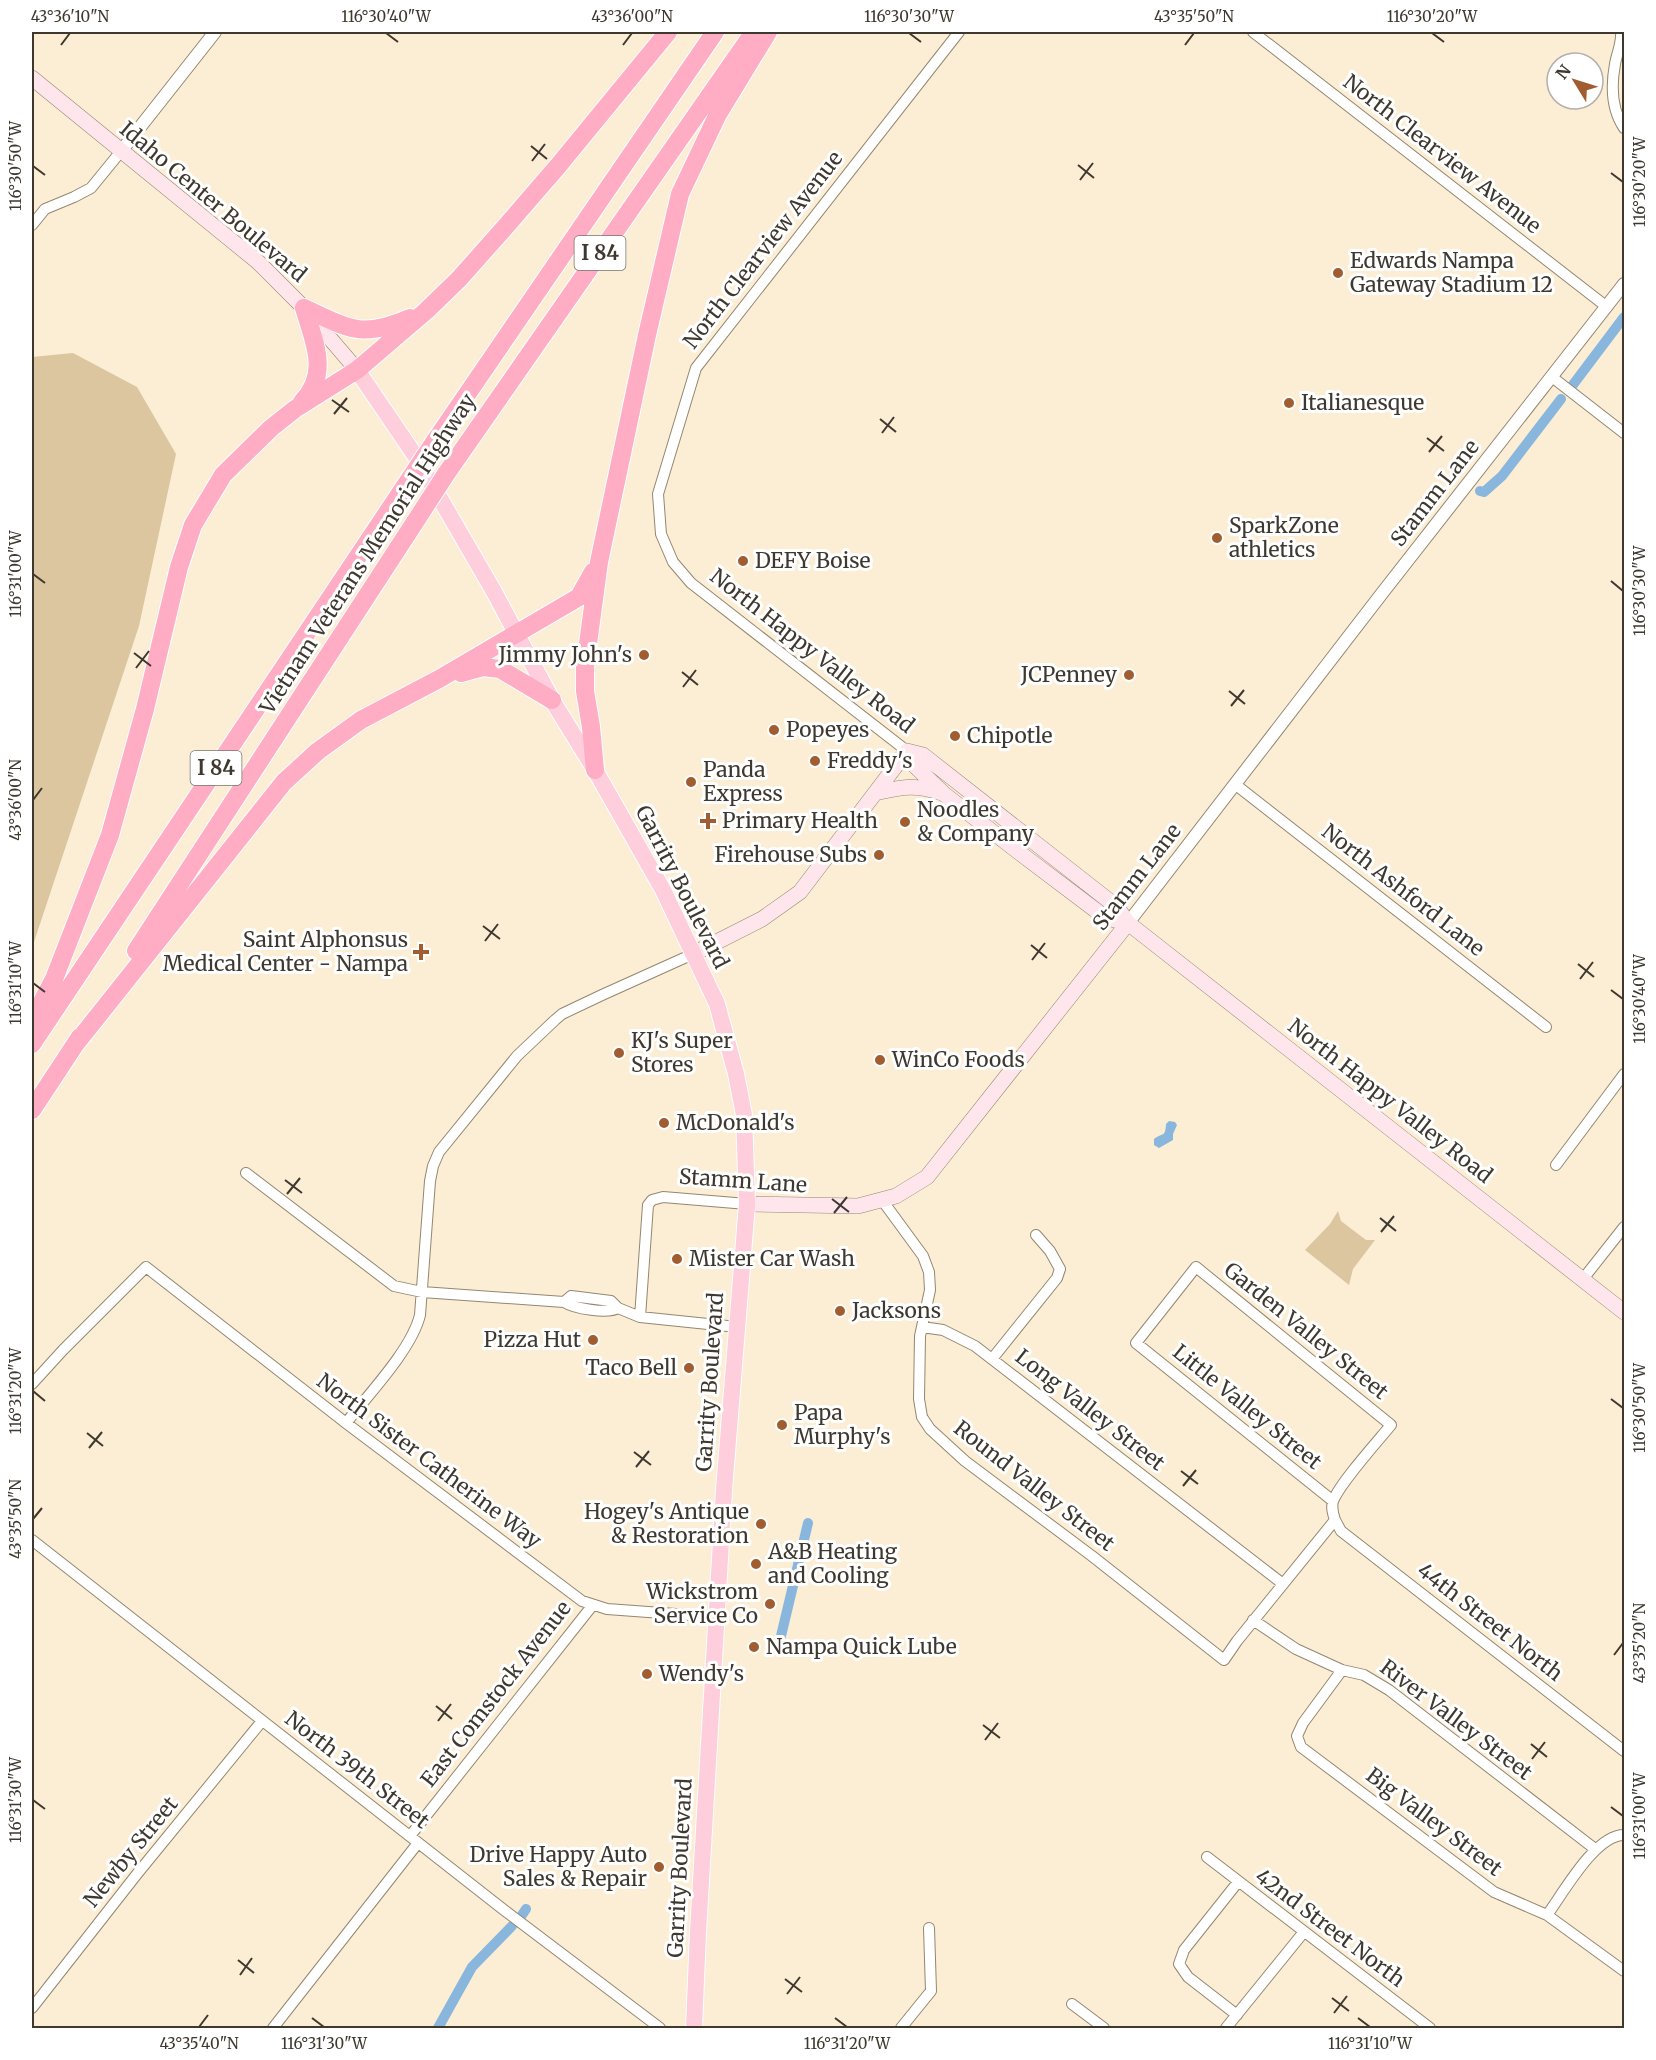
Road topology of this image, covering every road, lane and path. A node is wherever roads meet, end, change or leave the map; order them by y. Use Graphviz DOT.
graph roads {
  1 [pos="215,32"];
  2 [pos="668,32"];
  3 [pos="715,32"];
  4 [pos="754,32"];
  5 [pos="768,32"];
  6 [pos="959,32"];
  7 [pos="1254,32"];
  8 [pos="1621,32"];
  9 [pos="32,78"];
  10 [pos="1624,128"];
  11 [pos="122,150"];
  12 [pos="32,225"];
  13 [pos="1624,284"];
  14 [pos="1607,307"];
  15 [pos="304,308"];
  16 [pos="426,311"];
  17 [pos="357,370"];
  18 [pos="1552,377"];
  19 [pos="295,409"];
  20 [pos="1624,434"];
  21 [pos="599,562"];
  22 [pos="691,583"];
  23 [pos="517,633"];
  24 [pos="439,679"];
  25 [pos="552,700"];
  26 [pos="907,751"];
  27 [pos="595,770"];
  28 [pos="1236,785"];
  29 [pos="875,794"];
  30 [pos="944,794"];
  31 [pos="1128,923"];
  32 [pos="693,954"];
  33 [pos="32,1021"];
  34 [pos="1546,1027"];
  35 [pos="32,1044"];
  36 [pos="74,1046"];
  37 [pos="1624,1074"];
  38 [pos="32,1110"];
  39 [pos="1556,1165"];
  40 [pos="246,1173"];
  41 [pos="882,1200"];
  42 [pos="747,1204"];
  43 [pos="1624,1227"];
  44 [pos="1036,1235"];
  45 [pos="1196,1267"];
  46 [pos="1583,1279"];
  47 [pos="422,1292"];
  48 [pos="1624,1312"];
  49 [pos="640,1317"];
  50 [pos="737,1327"];
  51 [pos="922,1327"];
  52 [pos="992,1359"];
  53 [pos="32,1384"];
  54 [pos="346,1424"];
  55 [pos="1334,1501"];
  56 [pos="1335,1520"];
  57 [pos="32,1540"];
  58 [pos="1282,1584"];
  59 [pos="591,1605"];
  60 [pos="717,1617"];
  61 [pos="1254,1620"];
  62 [pos="1342,1670"];
  63 [pos="262,1720"];
  64 [pos="1624,1751"];
  65 [pos="1624,1835"];
  66 [pos="414,1839"];
  67 [pos="1595,1849"];
  68 [pos="1207,1857"];
  69 [pos="1238,1882"];
  70 [pos="1547,1915"];
  71 [pos="930,1928"];
  72 [pos="1303,1933"];
  73 [pos="1624,1971"];
  74 [pos="1072,2004"];
  75 [pos="32,2008"];
  76 [pos="1237,2015"];
  77 [pos="273,2028"];
  78 [pos="660,2028"];
  79 [pos="694,2028"];
  80 [pos="902,2028"];
  81 [pos="1104,2028"];
  82 [pos="1226,2028"];
  83 [pos="1430,2028"];
  1 -- 11 [label="street"];
  2 -- 16 [label="highway"];
  3 -- 35 [label="highway, Vietnam Veterans Memorial Highway / I 84, bridge"];
  4 -- 36 [label="highway, Vietnam Veterans Memorial Highway / I 84, bridge"];
  5 -- 21 [label="highway"];
  6 -- 22 [label="street, North Clearview Avenue"];
  7 -- 14 [label="street, North Clearview Avenue"];
  8 -- 10 [label="street"];
  9 -- 11 [label="main road, Idaho Center Boulevard"];
  11 -- 12 [label="street"];
  11 -- 15 [label="main road, Idaho Center Boulevard"];
  13 -- 14 [label="street, Stamm Lane"];
  14 -- 18 [label="street, Stamm Lane"];
  15 -- 16 [label="highway"];
  15 -- 17 [label="main road, Idaho Center Boulevard"];
  15 -- 19 [label="highway"];
  16 -- 17 [label="highway"];
  17 -- 19 [label="highway"];
  17 -- 23 [label="main road, Garrity Boulevard"];
  18 -- 20 [label="street"];
  18 -- 28 [label="street, Stamm Lane"];
  19 -- 33 [label="highway"];
  21 -- 23 [label="highway"];
  21 -- 27 [label="highway"];
  22 -- 26 [label="street, North Happy Valley Road"];
  23 -- 24 [label="highway"];
  23 -- 25 [label="main road, Garrity Boulevard"];
  24 -- 25 [label="highway"];
  24 -- 36 [label="highway"];
  25 -- 27 [label="main road, Garrity Boulevard"];
  26 -- 29 [label="main road"];
  26 -- 30 [label="main road, North Happy Valley Road"];
  26 -- 31 [label="main road, North Happy Valley Road"];
  27 -- 32 [label="main road, Garrity Boulevard"];
  28 -- 31 [label="street, Stamm Lane"];
  28 -- 34 [label="street, North Ashford Lane"];
  29 -- 30 [label="main road"];
  29 -- 32 [label="main road"];
  30 -- 31 [label="main road, North Happy Valley Road"];
  31 -- 41 [label="main road, Stamm Lane"];
  31 -- 46 [label="main road, North Happy Valley Road"];
  32 -- 42 [label="main road, Garrity Boulevard"];
  32 -- 47 [label="street"];
  36 -- 38 [label="highway, Vietnam Veterans Memorial Highway / I 84"];
  37 -- 39 [label="street"];
  40 -- 47 [label="street"];
  41 -- 42 [label="main road, Stamm Lane"];
  41 -- 51 [label="street, Round Valley Street"];
  42 -- 49 [label="street, Stamm Lane"];
  42 -- 50 [label="main road, Garrity Boulevard"];
  43 -- 46 [label="street"];
  44 -- 52 [label="street"];
  45 -- 55 [label="street, Garden Valley Street"];
  45 -- 55 [label="street, Little Valley Street"];
  46 -- 48 [label="main road, North Happy Valley Road"];
  47 -- 49 [label="street"];
  47 -- 54 [label="street"];
  49 -- 50 [label="street"];
  50 -- 60 [label="main road, Garrity Boulevard"];
  51 -- 52 [label="street, Long Valley Street"];
  51 -- 61 [label="street, Round Valley Street"];
  52 -- 58 [label="street, Long Valley Street"];
  53 -- 54 [label="street, North Sister Catherine Way"];
  54 -- 59 [label="street, North Sister Catherine Way"];
  55 -- 56 [label="street"];
  56 -- 58 [label="street"];
  56 -- 64 [label="street, 44th Street North"];
  57 -- 63 [label="street, North 39th Street"];
  58 -- 61 [label="street"];
  59 -- 60 [label="street, North Sister Catherine Way"];
  59 -- 66 [label="street, East Comstock Avenue"];
  60 -- 79 [label="main road, Garrity Boulevard"];
  61 -- 62 [label="street, River Valley Street"];
  62 -- 67 [label="street, River Valley Street"];
  62 -- 70 [label="street, Big Valley Street"];
  63 -- 66 [label="street, North 39th Street"];
  63 -- 75 [label="street, Newby Street"];
  65 -- 67 [label="street"];
  66 -- 77 [label="street, East Comstock Avenue"];
  66 -- 78 [label="street, North 39th Street"];
  67 -- 70 [label="street"];
  68 -- 69 [label="street, 42nd Street North"];
  69 -- 72 [label="street, 42nd Street North"];
  69 -- 76 [label="street"];
  70 -- 73 [label="street, Big Valley Street"];
  71 -- 80 [label="street"];
  72 -- 76 [label="street"];
  72 -- 83 [label="street, 42nd Street North"];
  74 -- 81 [label="street"];
  76 -- 82 [label="street"];
}
